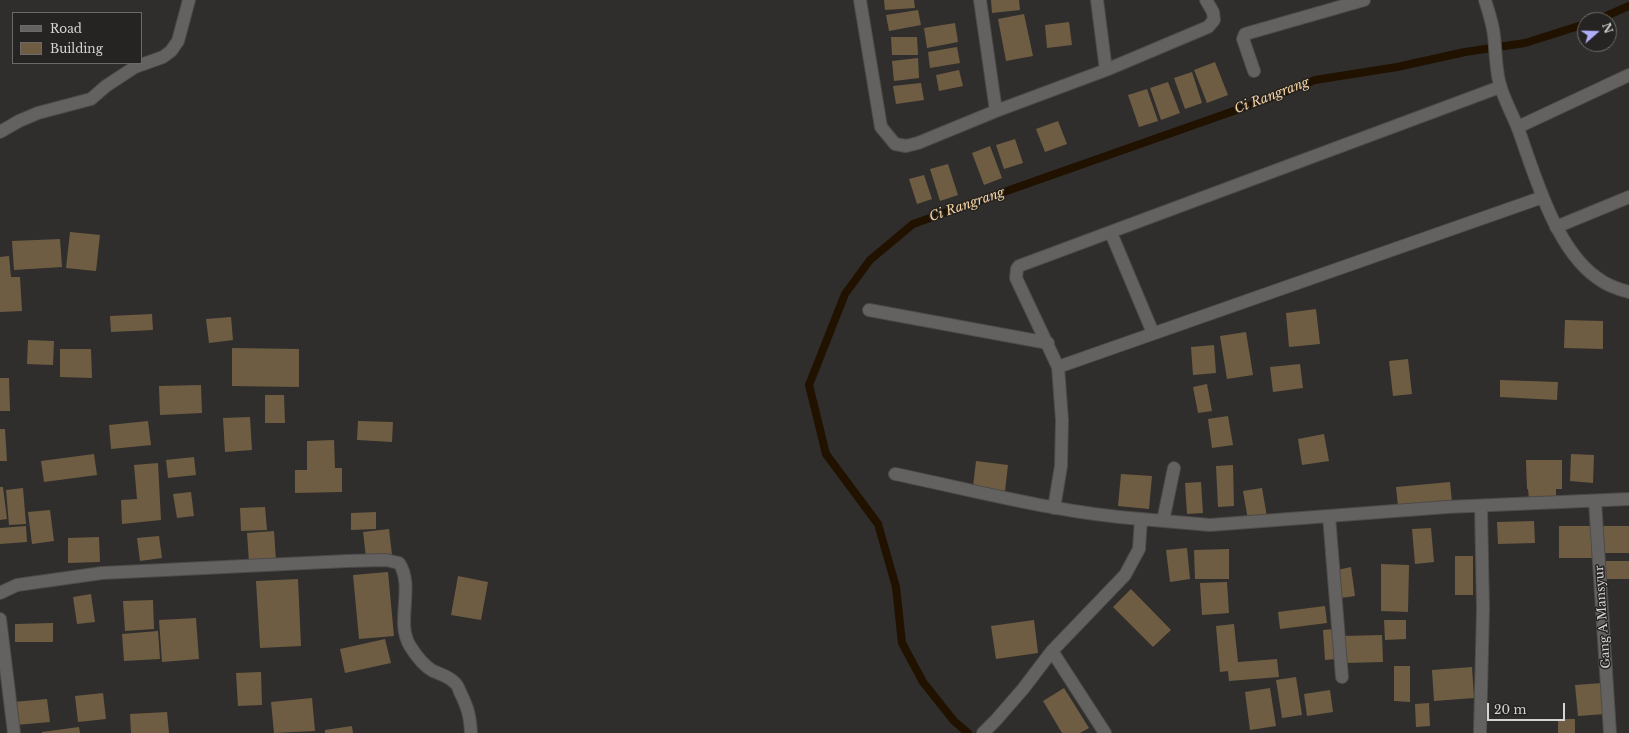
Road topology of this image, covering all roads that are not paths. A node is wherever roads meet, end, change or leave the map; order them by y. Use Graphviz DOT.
graph roads {
  1 [pos="189,0"];
  2 [pos="860,0"];
  3 [pos="980,0"];
  4 [pos="1097,0"];
  5 [pos="1206,0"];
  6 [pos="1364,0"];
  7 [pos="1485,0"];
  8 [pos="1106,70"];
  9 [pos="1254,71"];
  10 [pos="1629,76"];
  11 [pos="1500,87"];
  12 [pos="996,111"];
  13 [pos="1518,127"];
  14 [pos="0,132"];
  15 [pos="1543,197"];
  16 [pos="1629,197"];
  17 [pos="1556,227"];
  18 [pos="1110,233"];
  19 [pos="1629,292"];
  20 [pos="869,310"];
  21 [pos="1153,333"];
  22 [pos="1048,343"];
  23 [pos="1058,367"];
  24 [pos="1174,468"];
  25 [pos="895,474"];
  26 [pos="1629,500"];
  27 [pos="1594,501"];
  28 [pos="1481,506"];
  29 [pos="1054,508"];
  30 [pos="1329,516"];
  31 [pos="1141,519"];
  32 [pos="1162,521"];
  33 [pos="0,593"];
  34 [pos="0,619"];
  35 [pos="1052,651"];
  36 [pos="1342,677"];
  37 [pos="14,733"];
  38 [pos="471,733"];
  39 [pos="982,733"];
  40 [pos="1105,733"];
  41 [pos="1480,733"];
  42 [pos="1610,733"];
  1 -- 14 [label="street"];
  2 -- 12 [label="street"];
  3 -- 12 [label="street"];
  4 -- 8 [label="street"];
  5 -- 8 [label="street"];
  6 -- 9 [label="street"];
  7 -- 11 [label="street"];
  8 -- 12 [label="street"];
  10 -- 13 [label="street"];
  11 -- 13 [label="street"];
  11 -- 18 [label="street"];
  13 -- 15 [label="street"];
  15 -- 17 [label="street"];
  15 -- 21 [label="street"];
  16 -- 17 [label="street"];
  17 -- 19 [label="street"];
  18 -- 21 [label="street"];
  18 -- 22 [label="street"];
  20 -- 22 [label="street"];
  21 -- 23 [label="street"];
  22 -- 23 [label="street"];
  23 -- 29 [label="street"];
  24 -- 32 [label="street"];
  25 -- 29 [label="street"];
  26 -- 27 [label="street"];
  27 -- 28 [label="street"];
  27 -- 42 [label="street, Gang A Mansyur"];
  28 -- 30 [label="street"];
  28 -- 41 [label="street"];
  29 -- 31 [label="street"];
  30 -- 32 [label="street"];
  30 -- 36 [label="street"];
  31 -- 32 [label="street"];
  31 -- 35 [label="street"];
  33 -- 38 [label="street"];
  34 -- 37 [label="street"];
  35 -- 39 [label="street"];
  35 -- 40 [label="street"];
}
